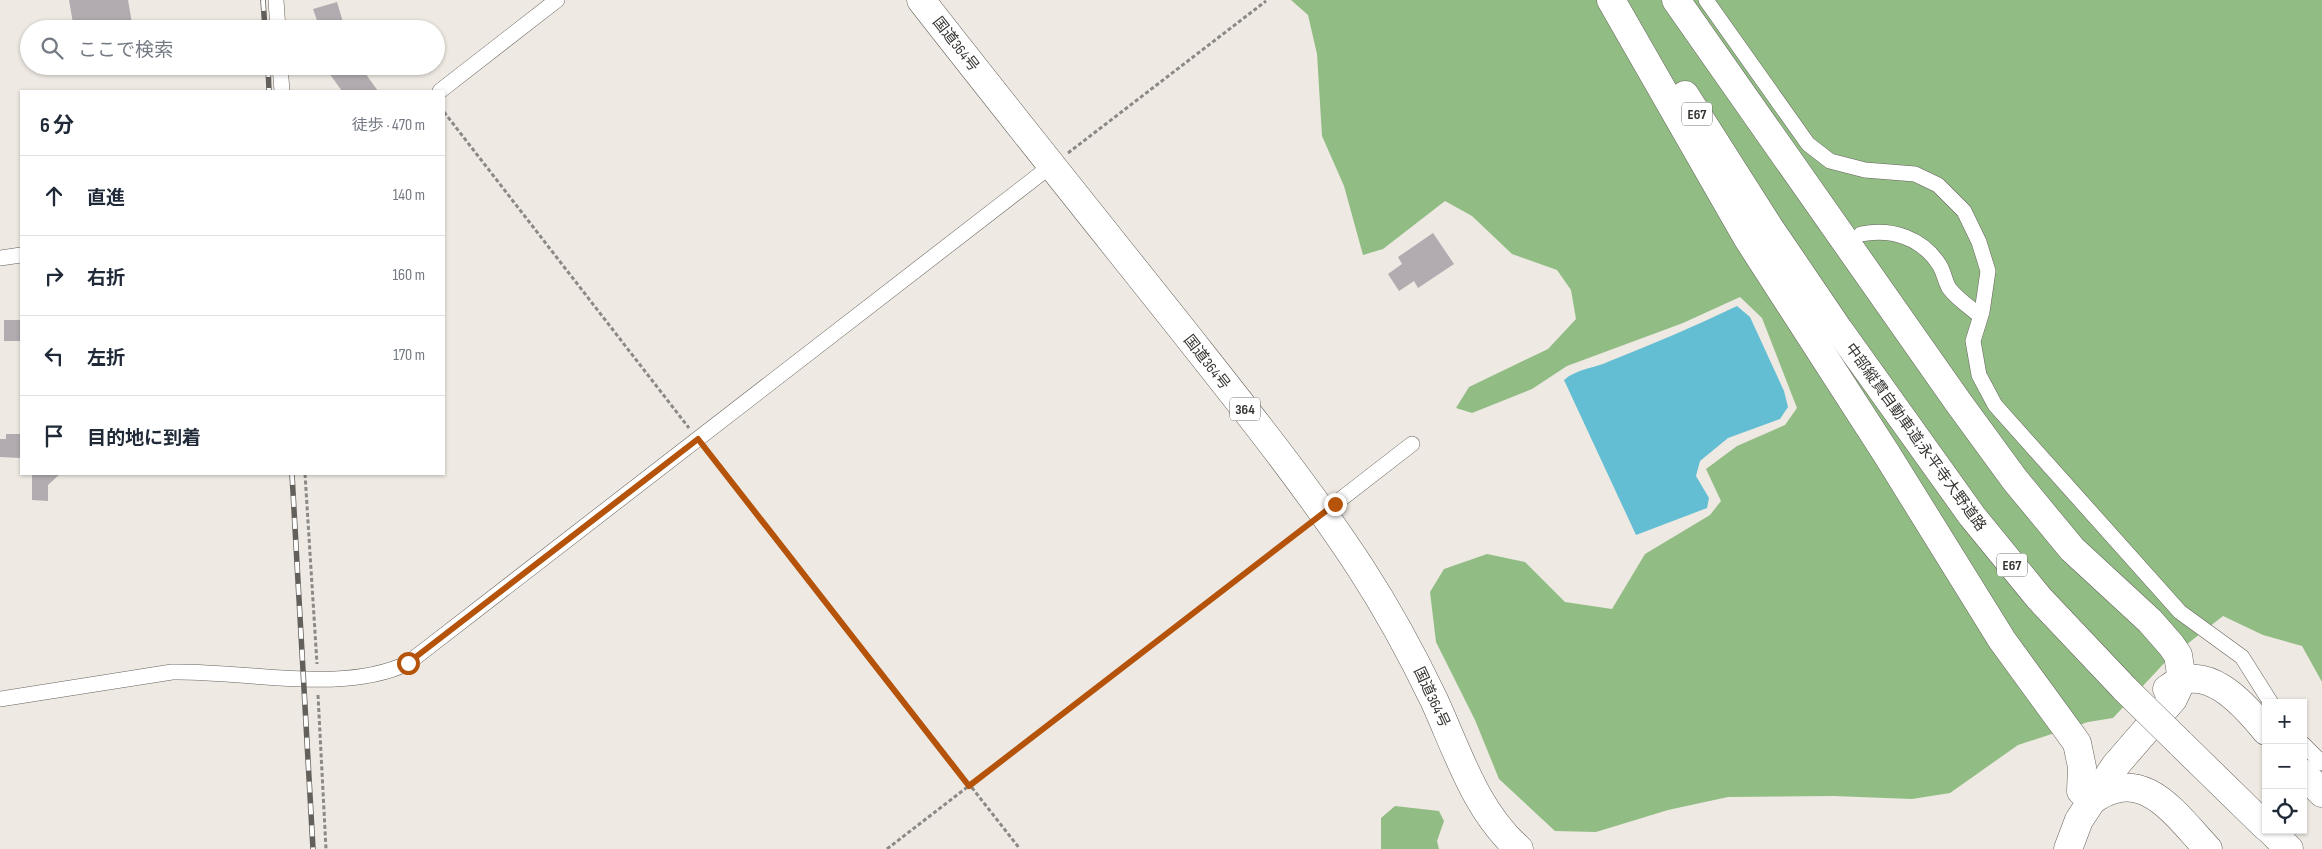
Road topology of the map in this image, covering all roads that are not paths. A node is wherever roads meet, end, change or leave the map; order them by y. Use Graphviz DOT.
graph roads {
  1 [pos="276,0"];
  2 [pos="557,0"];
  3 [pos="920,0"];
  4 [pos="1611,0"];
  5 [pos="1627,0"];
  6 [pos="1676,0"];
  7 [pos="1706,0"];
  8 [pos="277,20"];
  9 [pos="281,75"];
  10 [pos="282,90"];
  11 [pos="441,90"];
  12 [pos="1052,165"];
  13 [pos="1759,233"];
  14 [pos="1860,234"];
  15 [pos="20,255"];
  16 [pos="0,258"];
  17 [pos="1980,316"];
  18 [pos="1412,444"];
  19 [pos="1323,513"];
  20 [pos="2182,680"];
  21 [pos="0,699"];
  22 [pos="2268,699"];
  23 [pos="2262,727"];
  24 [pos="2307,748"];
  25 [pos="2322,763"];
  26 [pos="2307,777"];
  27 [pos="2322,793"];
  28 [pos="2085,797"];
  29 [pos="2262,822"];
  30 [pos="2274,834"];
  31 [pos="1519,849"];
  32 [pos="2049,849"];
  33 [pos="2068,849"];
  34 [pos="2208,849"];
  35 [pos="2289,849"];
  1 -- 8 [label="street"];
  2 -- 11 [label="street"];
  3 -- 12 [label="highway, 国道364号 / 364"];
  4 -- 13 [label="highway"];
  5 -- 13 [label="highway, 中部縦貫自動車道;永平寺大野道路 / E67"];
  6 -- 20 [label="highway"];
  7 -- 17 [label="street"];
  9 -- 10 [label="street"];
  12 -- 19 [label="highway, 国道364号 / 364"];
  12 -- 21 [label="street"];
  13 -- 28 [label="highway"];
  13 -- 29 [label="highway, 中部縦貫自動車道;永平寺大野道路 / E67, bridge"];
  14 -- 17 [label="street"];
  15 -- 16 [label="street"];
  17 -- 22 [label="street"];
  18 -- 19 [label="street"];
  19 -- 31 [label="highway, 国道364号 / 364"];
  20 -- 23 [label="highway"];
  20 -- 28 [label="highway"];
  24 -- 25 [label="street"];
  26 -- 27 [label="highway"];
  28 -- 32 [label="highway"];
  28 -- 33 [label="highway"];
  28 -- 34 [label="highway"];
  30 -- 35 [label="highway"];
}
